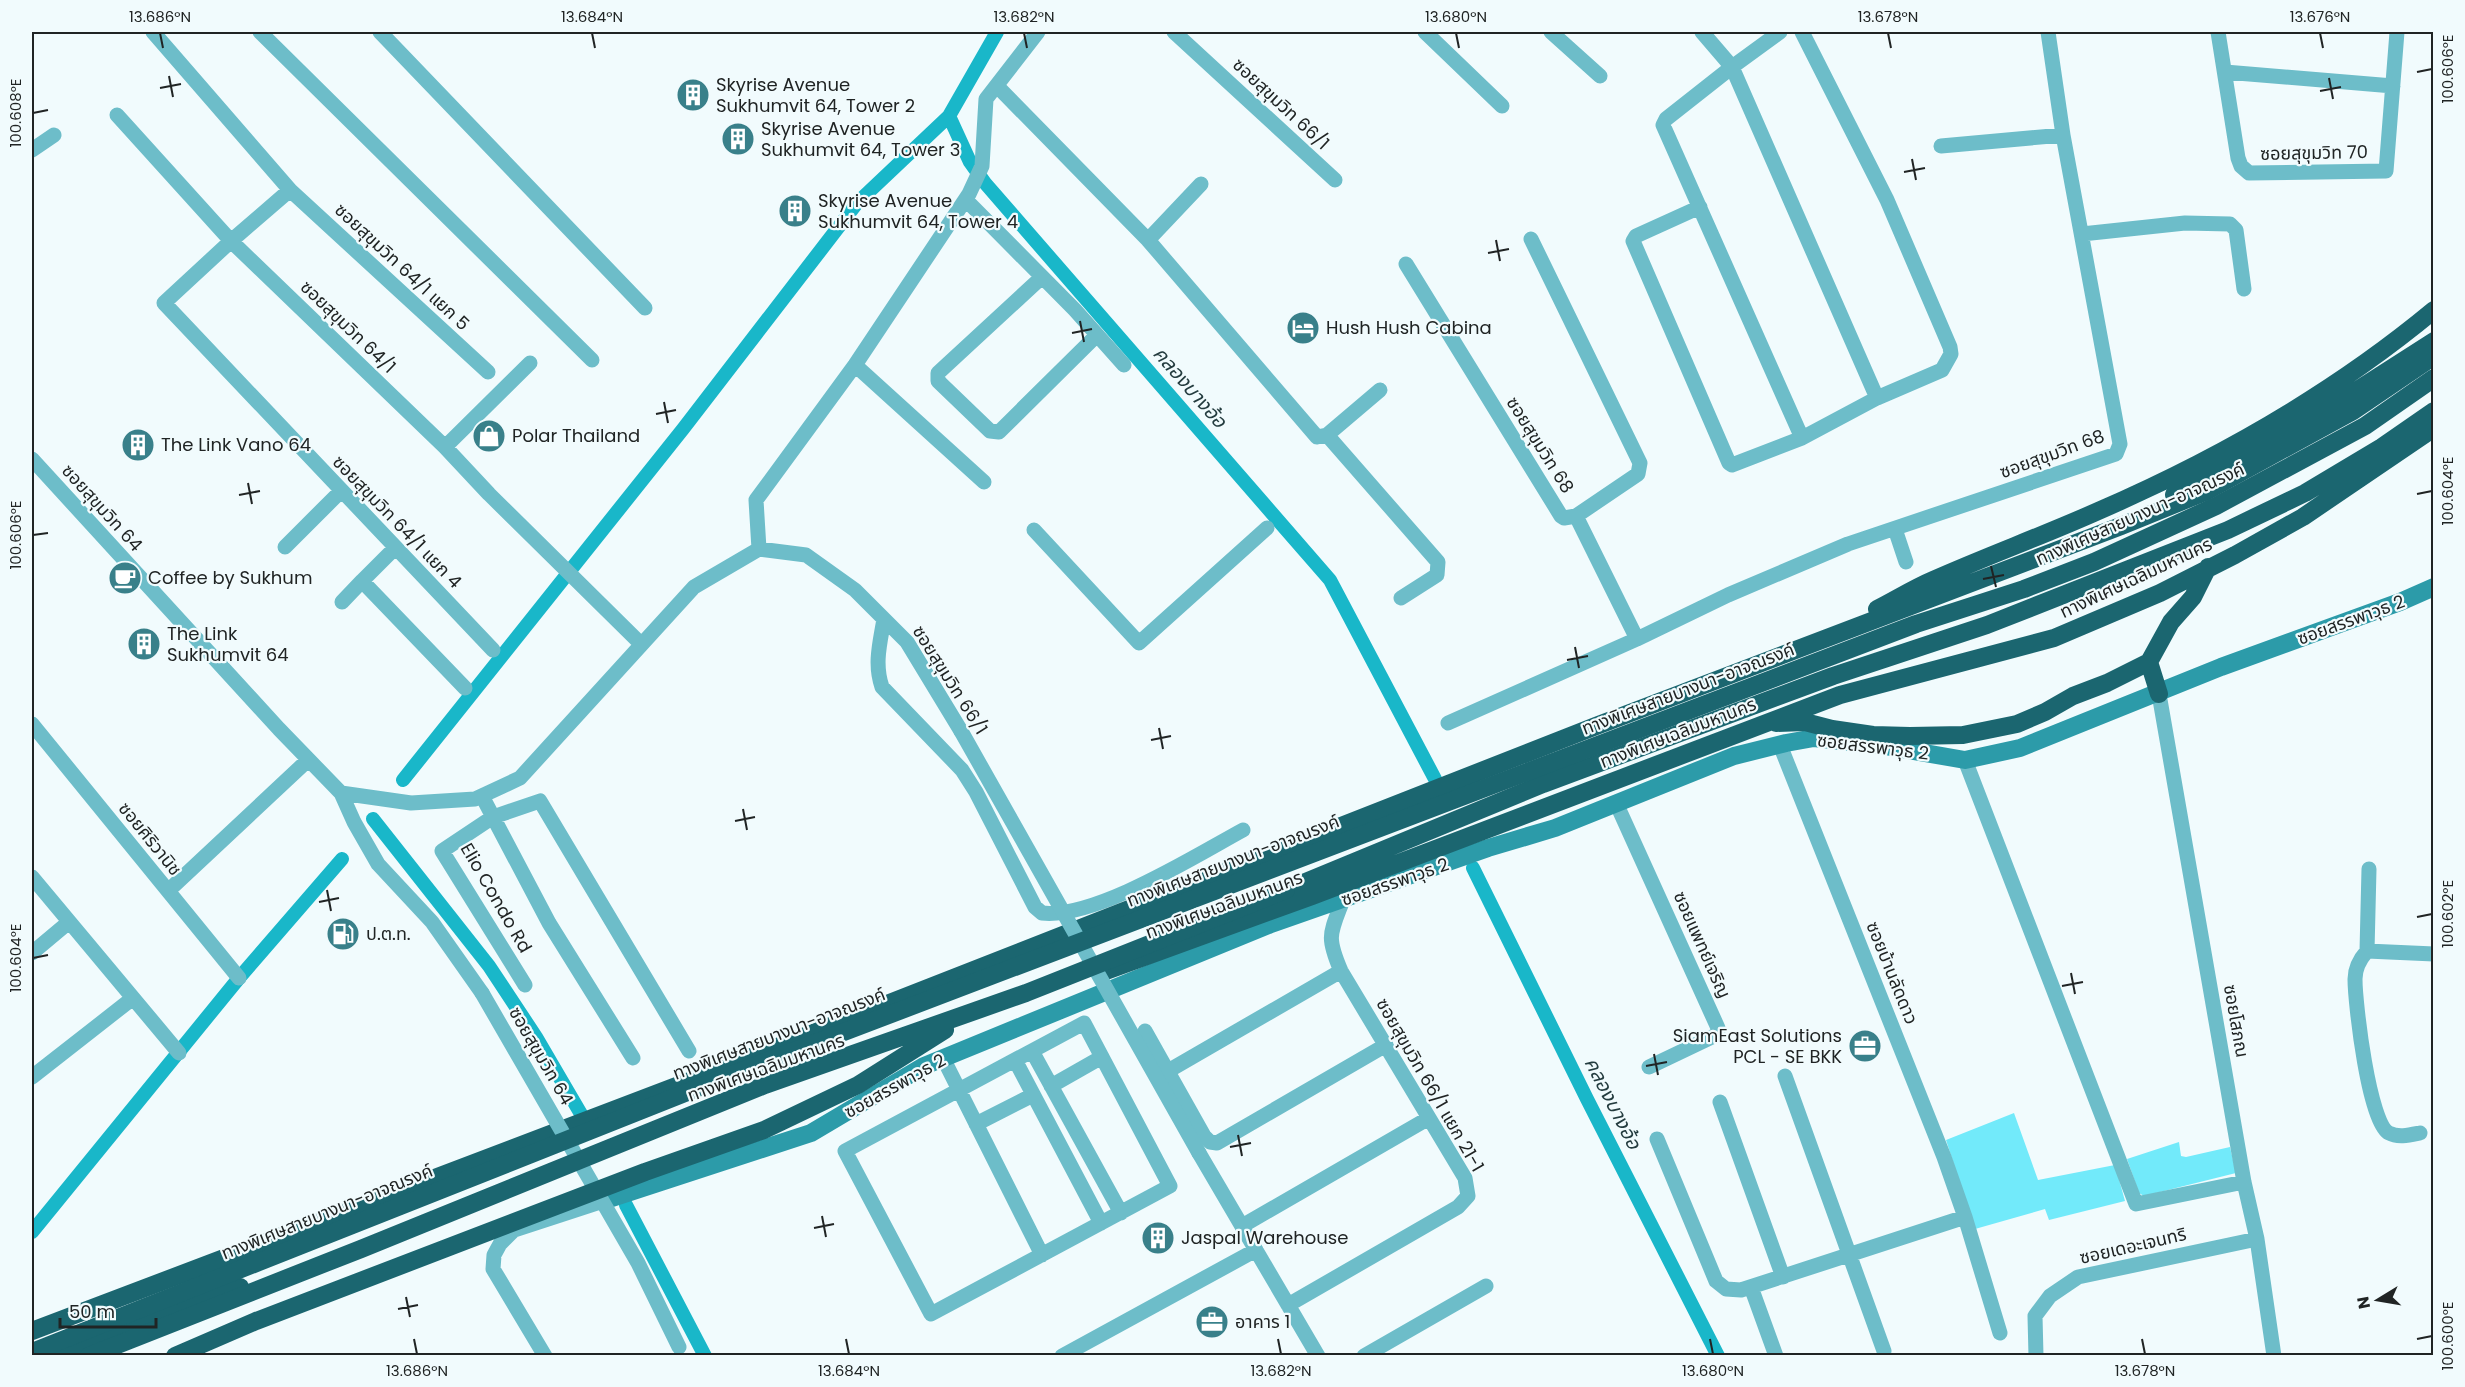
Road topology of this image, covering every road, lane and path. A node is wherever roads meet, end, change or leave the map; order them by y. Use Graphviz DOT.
graph roads {
  1 [pos="153,32"];
  2 [pos="260,32"];
  3 [pos="380,32"];
  4 [pos="1038,32"];
  5 [pos="1174,32"];
  6 [pos="1425,32"];
  7 [pos="1551,32"];
  8 [pos="1702,32"];
  9 [pos="1780,32"];
  10 [pos="1802,32"];
  11 [pos="2048,32"];
  12 [pos="2218,32"];
  13 [pos="2397,32"];
  14 [pos="1731,66"];
  15 [pos="2225,72"];
  16 [pos="1600,76"];
  17 [pos="997,86"];
  18 [pos="2393,86"];
  19 [pos="1502,106"];
  20 [pos="117,115"];
  21 [pos="54,135"];
  22 [pos="2063,135"];
  23 [pos="1941,146"];
  24 [pos="32,150"];
  25 [pos="1335,180"];
  26 [pos="1202,184"];
  27 [pos="290,190"];
  28 [pos="968,197"];
  29 [pos="1700,207"];
  30 [pos="2082,234"];
  31 [pos="1531,239"];
  32 [pos="1148,240"];
  33 [pos="231,241"];
  34 [pos="1406,264"];
  35 [pos="1042,277"];
  36 [pos="2244,289"];
  37 [pos="645,308"];
  38 [pos="2433,310"];
  39 [pos="1097,335"];
  40 [pos="2433,341"];
  41 [pos="2433,356"];
  42 [pos="592,360"];
  43 [pos="530,363"];
  44 [pos="1124,365"];
  45 [pos="855,366"];
  46 [pos="488,372"];
  47 [pos="2433,378"];
  48 [pos="1380,390"];
  49 [pos="1877,398"];
  50 [pos="2433,411"];
  51 [pos="2433,428"];
  52 [pos="1327,435"];
  53 [pos="2433,437"];
  54 [pos="1802,438"];
  55 [pos="446,447"];
  56 [pos="32,459"];
  57 [pos="2385,462"];
  58 [pos="984,482"];
  59 [pos="341,491"];
  60 [pos="1576,516"];
  61 [pos="2121,526"];
  62 [pos="1267,528"];
  63 [pos="1895,529"];
  64 [pos="1034,530"];
  65 [pos="285,547"];
  66 [pos="395,549"];
  67 [pos="759,549"];
  68 [pos="1906,562"];
  69 [pos="2208,567"];
  70 [pos="362,581"];
  71 [pos="2433,587"];
  72 [pos="1401,598"];
  73 [pos="342,602"];
  74 [pos="884,619"];
  75 [pos="1637,639"];
  76 [pos="641,644"];
  77 [pos="1809,645"];
  78 [pos="493,650"];
  79 [pos="2149,662"];
  80 [pos="465,688"];
  81 [pos="2159,694"];
  82 [pos="1448,723"];
  83 [pos="32,724"];
  84 [pos="1762,724"];
  85 [pos="1780,745"];
  86 [pos="1965,759"];
  87 [pos="308,760"];
  88 [pos="341,793"];
  89 [pos="482,796"];
  90 [pos="1617,805"];
  91 [pos="493,817"];
  92 [pos="1243,830"];
  93 [pos="2369,869"];
  94 [pos="32,877"];
  95 [pos="168,891"];
  96 [pos="1343,900"];
  97 [pos="69,922"];
  98 [pos="2367,951"];
  99 [pos="32,953"];
  100 [pos="2433,954"];
  101 [pos="1341,971"];
  102 [pos="239,978"];
  103 [pos="525,986"];
  104 [pos="133,998"];
  105 [pos="969,1014"];
  106 [pos="1145,1031"];
  107 [pos="1386,1045"];
  108 [pos="689,1051"];
  109 [pos="1032,1051"];
  110 [pos="179,1053"];
  111 [pos="1102,1057"];
  112 [pos="633,1058"];
  113 [pos="943,1058"];
  114 [pos="1016,1060"];
  115 [pos="1649,1066"];
  116 [pos="1168,1071"];
  117 [pos="1785,1076"];
  118 [pos="32,1077"];
  119 [pos="1051,1086"];
  120 [pos="959,1090"];
  121 [pos="1034,1095"];
  122 [pos="1720,1102"];
  123 [pos="1429,1118"];
  124 [pos="976,1124"];
  125 [pos="2420,1134"];
  126 [pos="1657,1139"];
  127 [pos="2244,1182"];
  128 [pos="609,1199"];
  129 [pos="1121,1212"];
  130 [pos="1965,1217"];
  131 [pos="1101,1223"];
  132 [pos="1242,1226"];
  133 [pos="2257,1239"];
  134 [pos="1256,1250"];
  135 [pos="1042,1255"];
  136 [pos="1849,1255"];
  137 [pos="1783,1277"];
  138 [pos="1486,1286"];
  139 [pos="1752,1287"];
  140 [pos="1288,1305"];
  141 [pos="32,1331"];
  142 [pos="2000,1333"];
  143 [pos="680,1351"];
  144 [pos="1884,1351"];
  145 [pos="32,1352"];
  146 [pos="59,1356"];
  147 [pos="89,1356"];
  148 [pos="175,1356"];
  149 [pos="545,1356"];
  150 [pos="1062,1356"];
  151 [pos="1318,1356"];
  152 [pos="1364,1356"];
  153 [pos="1776,1356"];
  154 [pos="2036,1356"];
  155 [pos="2274,1356"];
  1 -- 27 [label="street"];
  2 -- 42 [label="street"];
  3 -- 37 [label="street"];
  4 -- 17 [label="street"];
  5 -- 25 [label="street, ซอยสุขุมวิท 66/1"];
  6 -- 19 [label="street"];
  7 -- 16 [label="street"];
  8 -- 14 [label="street"];
  9 -- 14 [label="street"];
  10 -- 49 [label="street"];
  11 -- 22 [label="street, ซอยสุขุมวิท 68"];
  12 -- 15 [label="street, ซอยสุขุมวิท 70"];
  13 -- 18 [label="street"];
  14 -- 29 [label="street"];
  14 -- 49 [label="street"];
  15 -- 18 [label="street"];
  15 -- 18 [label="street, ซอยสุขุมวิท 70"];
  17 -- 28 [label="street"];
  17 -- 32 [label="street"];
  20 -- 33 [label="street, ซอยสุขุมวิท 64/1"];
  21 -- 24 [label="street"];
  22 -- 23 [label="street"];
  22 -- 30 [label="street, ซอยสุขุมวิท 68"];
  26 -- 32 [label="street"];
  27 -- 33 [label="street"];
  27 -- 46 [label="street, ซอยสุขุมวิท 64/1 แยก 5"];
  28 -- 35 [label="street"];
  28 -- 45 [label="street"];
  29 -- 54 [label="street"];
  29 -- 54 [label="street"];
  30 -- 36 [label="street"];
  30 -- 63 [label="street, ซอยสุขุมวิท 68"];
  31 -- 60 [label="street"];
  32 -- 52 [label="street"];
  33 -- 55 [label="street, ซอยสุขุมวิท 64/1"];
  33 -- 59 [label="street, ซอยสุขุมวิท 64/1 แยก 4"];
  34 -- 60 [label="street, ซอยสุขุมวิท 68"];
  35 -- 39 [label="street"];
  35 -- 39 [label="street"];
  38 -- 77 [label="highway"];
  39 -- 44 [label="street"];
  40 -- 61 [label="highway"];
  41 -- 61 [label="highway"];
  43 -- 55 [label="street"];
  45 -- 58 [label="street"];
  45 -- 67 [label="street"];
  47 -- 145 [label="highway, ทางพิเศษสายบางนา-อาจณรงค์, bridge"];
  48 -- 52 [label="street"];
  49 -- 54 [label="street"];
  50 -- 105 [label="highway, ทางพิเศษสายบางนา-อาจณรงค์, bridge"];
  51 -- 57 [label="highway"];
  52 -- 72 [label="street"];
  53 -- 57 [label="highway"];
  55 -- 76 [label="street, ซอยสุขุมวิท 64/1"];
  56 -- 87 [label="street, ซอยสุขุมวิท 64"];
  57 -- 69 [label="highway, ทางพิเศษเฉลิมมหานคร"];
  59 -- 65 [label="street"];
  59 -- 66 [label="street, ซอยสุขุมวิท 64/1 แยก 4"];
  60 -- 75 [label="street, ซอยสุขุมวิท 68"];
  61 -- 77 [label="highway, ทางพิเศษเฉลิมมหานคร"];
  62 -- 64 [label="street"];
  63 -- 68 [label="street"];
  63 -- 75 [label="street, ซอยสุขุมวิท 68"];
  66 -- 70 [label="street"];
  66 -- 78 [label="street, ซอยสุขุมวิท 64/1 แยก 4"];
  67 -- 74 [label="street, ซอยสุขุมวิท 66/1"];
  67 -- 76 [label="street"];
  69 -- 79 [label="highway"];
  69 -- 84 [label="highway, ทางพิเศษเฉลิมมหานคร"];
  70 -- 73 [label="street"];
  70 -- 80 [label="street"];
  71 -- 81 [label="street, ซอยสรรพาวุธ 2"];
  74 -- 92 [label="street"];
  74 -- 132 [label="street, ซอยสุขุมวิท 66/1, bridge"];
  75 -- 82 [label="street, ซอยสุขุมวิท 68"];
  76 -- 89 [label="street"];
  77 -- 141 [label="highway, ทางพิเศษเฉลิมมหานคร"];
  79 -- 81 [label="highway"];
  79 -- 84 [label="highway"];
  81 -- 86 [label="street, ซอยสรรพาวุธ 2"];
  81 -- 127 [label="street, ซอยโสภณ"];
  83 -- 95 [label="street, ซอยศิริวานิช"];
  84 -- 146 [label="highway, ทางพิเศษเฉลิมมหานคร"];
  85 -- 86 [label="street, ซอยสรรพาวุธ 2"];
  85 -- 90 [label="street, ซอยสรรพาวุธ 2"];
  85 -- 130 [label="street, ซอยบ้านลัดดาว"];
  86 -- 127 [label="street"];
  87 -- 88 [label="street, ซอยสุขุมวิท 64"];
  87 -- 95 [label="street"];
  88 -- 89 [label="street"];
  88 -- 143 [label="street, ซอยสุขุมวิท 64, bridge"];
  89 -- 91 [label="street"];
  90 -- 96 [label="street, ซอยสรรพาวุธ 2"];
  90 -- 115 [label="street, ซอยแพทย์เจริญ"];
  91 -- 103 [label="street, Elio Condo Rd"];
  91 -- 108 [label="street"];
  91 -- 112 [label="street"];
  93 -- 98 [label="street"];
  94 -- 97 [label="street"];
  95 -- 102 [label="street, ซอยศิริวานิช"];
  96 -- 101 [label="street, ซอยสุขุมวิท 66/1 แยก 21-1"];
  96 -- 113 [label="street, ซอยสรรพาวุธ 2"];
  97 -- 99 [label="street"];
  97 -- 104 [label="street"];
  98 -- 100 [label="street"];
  98 -- 125 [label="street"];
  101 -- 107 [label="street, ซอยสุขุมวิท 66/1 แยก 21-1"];
  101 -- 116 [label="street"];
  104 -- 110 [label="street"];
  104 -- 118 [label="street"];
  105 -- 147 [label="highway, ทางพิเศษสายบางนา-อาจณรงค์, bridge"];
  105 -- 148 [label="highway, bridge"];
  106 -- 116 [label="street"];
  107 -- 116 [label="street"];
  107 -- 123 [label="street, ซอยสุขุมวิท 66/1 แยก 21-1"];
  109 -- 111 [label="street"];
  109 -- 114 [label="street"];
  109 -- 119 [label="street"];
  111 -- 119 [label="street"];
  111 -- 129 [label="street"];
  113 -- 120 [label="street"];
  113 -- 128 [label="street, ซอยสรรพาวุธ 2"];
  114 -- 120 [label="street"];
  114 -- 121 [label="street"];
  117 -- 136 [label="street"];
  119 -- 129 [label="street"];
  120 -- 124 [label="street"];
  120 -- 135 [label="street"];
  121 -- 124 [label="street"];
  121 -- 131 [label="street"];
  122 -- 137 [label="street"];
  123 -- 132 [label="street"];
  123 -- 140 [label="street, ซอยสุขุมวิท 66/1 แยก 21-1"];
  124 -- 135 [label="street"];
  126 -- 139 [label="street"];
  127 -- 133 [label="street, ซอยโสภณ"];
  128 -- 149 [label="street, ซอยสรรพาวุธ 2"];
  129 -- 131 [label="street"];
  130 -- 136 [label="street"];
  130 -- 142 [label="street, ซอยบ้านลัดดาว"];
  131 -- 135 [label="street"];
  132 -- 134 [label="street, ซอยสุขุมวิท 66/1"];
  133 -- 154 [label="street, ซอยเดอะเจนทริ"];
  133 -- 155 [label="street, ซอยโสภณ"];
  134 -- 140 [label="street, ซอยสุขุมวิท 66/1"];
  134 -- 150 [label="street"];
  136 -- 137 [label="street"];
  136 -- 144 [label="street"];
  137 -- 139 [label="street"];
  138 -- 152 [label="street"];
  139 -- 153 [label="street"];
  140 -- 151 [label="street, ซอยสุขุมวิท 66/1"];
}
